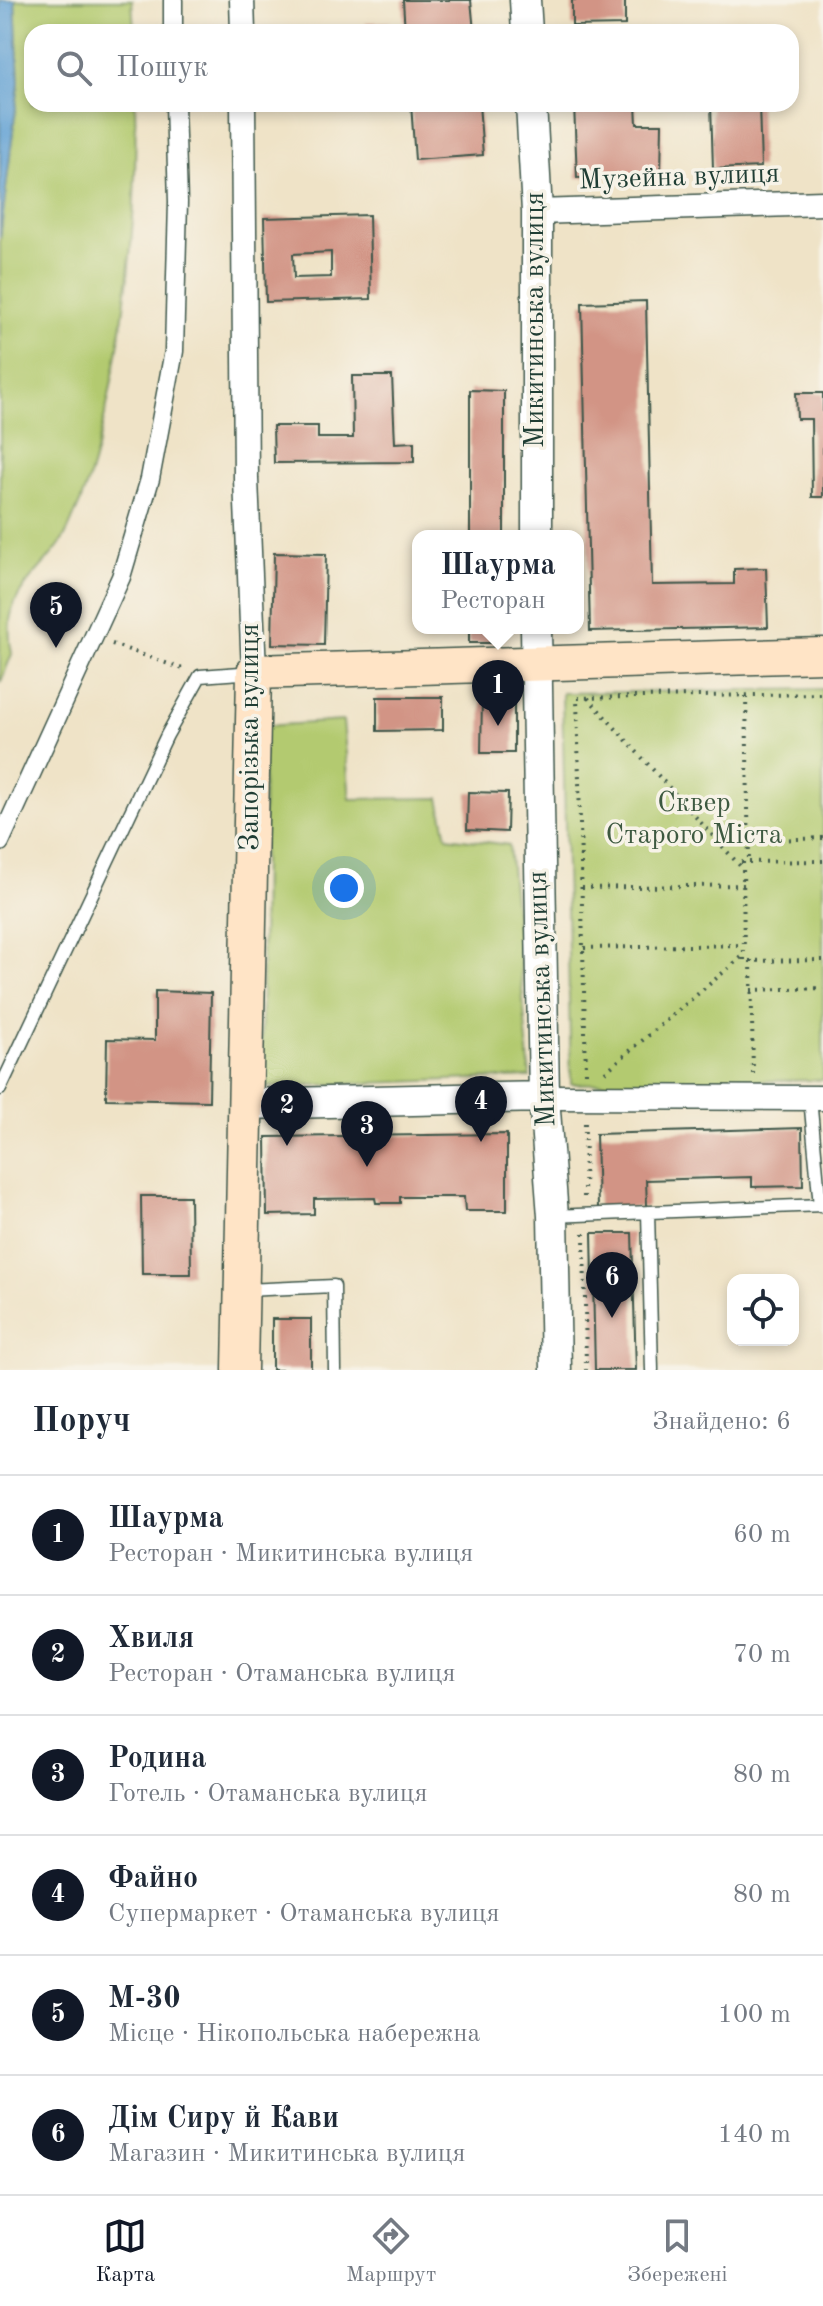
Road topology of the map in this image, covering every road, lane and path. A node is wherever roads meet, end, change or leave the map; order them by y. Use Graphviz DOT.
graph roads {
  1 [pos="173,0"];
  2 [pos="242,0"];
  3 [pos="525,0"];
  4 [pos="173,24"];
  5 [pos="243,24"];
  6 [pos="526,24"];
  7 [pos="175,112"];
  8 [pos="243,112"];
  9 [pos="531,112"];
  10 [pos="823,203"];
  11 [pos="537,212"];
  12 [pos="537,530"];
  13 [pos="536,634"];
  14 [pos="96,638"];
  15 [pos="823,655"];
  16 [pos="536,663"];
  17 [pos="254,672"];
  18 [pos="200,676"];
  19 [pos="823,694"];
  20 [pos="746,695"];
  21 [pos="588,698"];
  22 [pos="823,838"];
  23 [pos="748,841"];
  24 [pos="0,842"];
  25 [pos="823,861"];
  26 [pos="749,862"];
  27 [pos="744,869"];
  28 [pos="744,885"];
  29 [pos="582,888"];
  30 [pos="744,945"];
  31 [pos="584,948"];
  32 [pos="744,955"];
  33 [pos="751,960"];
  34 [pos="823,960"];
  35 [pos="823,988"];
  36 [pos="751,990"];
  37 [pos="753,1075"];
  38 [pos="600,1076"];
  39 [pos="586,1077"];
  40 [pos="0,1089"];
  41 [pos="544,1097"];
  42 [pos="816,1098"];
  43 [pos="244,1104"];
  44 [pos="821,1206"];
  45 [pos="648,1212"];
  46 [pos="553,1216"];
  47 [pos="241,1290"];
  48 [pos="240,1370"];
  49 [pos="335,1370"];
  50 [pos="556,1370"];
  51 [pos="652,1370"];
  1 -- 4 [label="street"];
  2 -- 5 [label="street"];
  3 -- 6 [label="street"];
  7 -- 14 [label="street"];
  8 -- 17 [label="street, Запорізька вулиця"];
  9 -- 11 [label="street, Микитинська вулиця"];
  10 -- 11 [label="street, Музейна вулиця"];
  11 -- 12 [label="street, Микитинська вулиця"];
  13 -- 16 [label="street, Микитинська вулиця"];
  14 -- 18 [label="path"];
  14 -- 24 [label="street"];
  15 -- 16 [label="main road"];
  16 -- 17 [label="main road"];
  16 -- 41 [label="street, Микитинська вулиця"];
  17 -- 18 [label="lane"];
  17 -- 43 [label="main road, Запорізька вулиця"];
  18 -- 40 [label="lane"];
  19 -- 20 [label="path"];
  20 -- 21 [label="path"];
  20 -- 23 [label="path"];
  21 -- 27 [label="path"];
  21 -- 29 [label="path"];
  22 -- 23 [label="path"];
  23 -- 26 [label="path"];
  25 -- 26 [label="path"];
  26 -- 27 [label="path"];
  27 -- 28 [label="path"];
  28 -- 29 [label="path"];
  28 -- 30 [label="path"];
  29 -- 31 [label="path"];
  30 -- 31 [label="path"];
  30 -- 32 [label="path"];
  31 -- 39 [label="path"];
  32 -- 33 [label="path"];
  32 -- 38 [label="path"];
  33 -- 34 [label="path"];
  33 -- 36 [label="path"];
  35 -- 36 [label="path"];
  36 -- 37 [label="path"];
  41 -- 42 [label="street"];
  41 -- 43 [label="street"];
  41 -- 46 [label="street, Микитинська вулиця"];
  42 -- 44 [label="lane"];
  43 -- 47 [label="main road, Запорізька вулиця"];
  44 -- 45 [label="lane"];
  45 -- 46 [label="lane"];
  45 -- 51 [label="lane"];
  46 -- 50 [label="street, Микитинська вулиця"];
  47 -- 48 [label="main road, Запорізька вулиця"];
  47 -- 49 [label="lane"];
}
